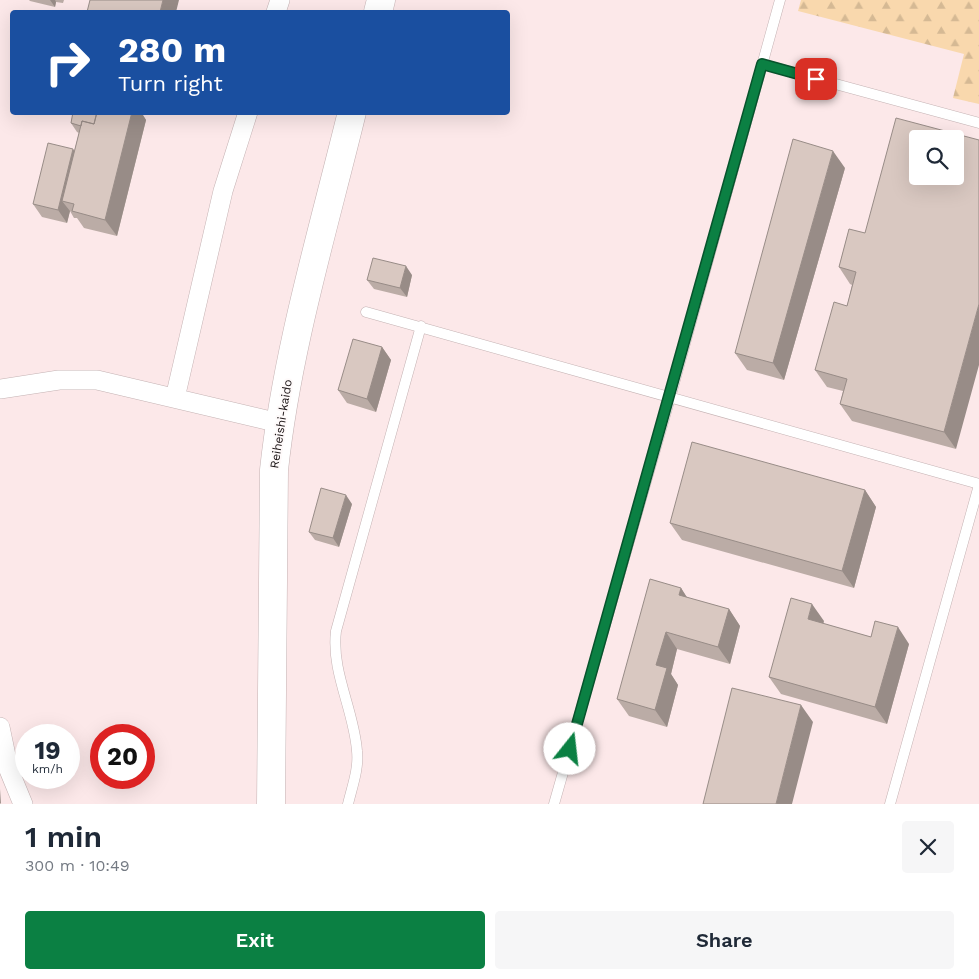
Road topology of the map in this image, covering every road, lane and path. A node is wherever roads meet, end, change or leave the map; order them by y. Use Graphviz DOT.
graph roads {
  1 [pos="780,0"];
  2 [pos="762,64"];
  3 [pos="247,115"];
  4 [pos="351,115"];
  5 [pos="979,123"];
  6 [pos="366,312"];
  7 [pos="421,326"];
  8 [pos="0,389"];
  9 [pos="176,398"];
  10 [pos="670,398"];
  11 [pos="279,423"];
  12 [pos="979,484"];
  13 [pos="0,727"];
  14 [pos="24,804"];
  15 [pos="272,804"];
  16 [pos="348,804"];
  17 [pos="554,804"];
  18 [pos="890,804"];
  1 -- 2 [label="lane"];
  2 -- 5 [label="lane"];
  2 -- 10 [label="lane"];
  3 -- 9 [label="street"];
  4 -- 11 [label="main road, Reiheishi-kaido"];
  6 -- 7 [label="lane"];
  7 -- 10 [label="lane"];
  7 -- 16 [label="lane"];
  8 -- 9 [label="street"];
  9 -- 11 [label="street"];
  10 -- 12 [label="lane"];
  10 -- 17 [label="lane"];
  11 -- 15 [label="main road, Reiheishi-kaido"];
  12 -- 18 [label="lane"];
  13 -- 14 [label="street"];
}
